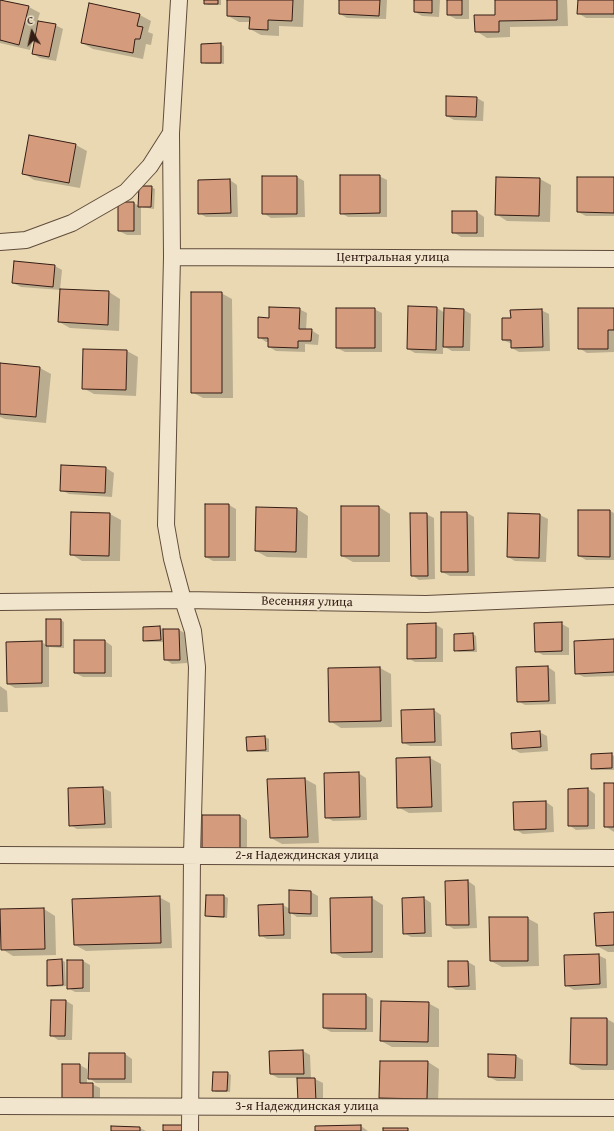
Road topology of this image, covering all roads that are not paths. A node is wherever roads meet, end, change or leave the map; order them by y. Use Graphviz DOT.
graph roads {
  1 [pos="179,0"];
  2 [pos="171,133"];
  3 [pos="0,242"];
  4 [pos="172,257"];
  5 [pos="614,259"];
  6 [pos="614,596"];
  7 [pos="183,600"];
  8 [pos="0,602"];
  9 [pos="0,854"];
  10 [pos="192,855"];
  11 [pos="614,858"];
  12 [pos="0,1106"];
  13 [pos="190,1106"];
  14 [pos="614,1108"];
  15 [pos="190,1131"];
  1 -- 2 [label="street"];
  2 -- 3 [label="street"];
  2 -- 4 [label="street"];
  4 -- 5 [label="street, Центральная улица"];
  4 -- 7 [label="street"];
  6 -- 7 [label="street, Весенняя улица"];
  7 -- 8 [label="street, Весенняя улица"];
  7 -- 10 [label="street"];
  9 -- 10 [label="street, 2-я Надеждинская улица"];
  10 -- 11 [label="street, 2-я Надеждинская улица"];
  10 -- 13 [label="street"];
  12 -- 13 [label="street, 3-я Надеждинская улица"];
  13 -- 14 [label="street, 3-я Надеждинская улица"];
  13 -- 15 [label="street"];
}
